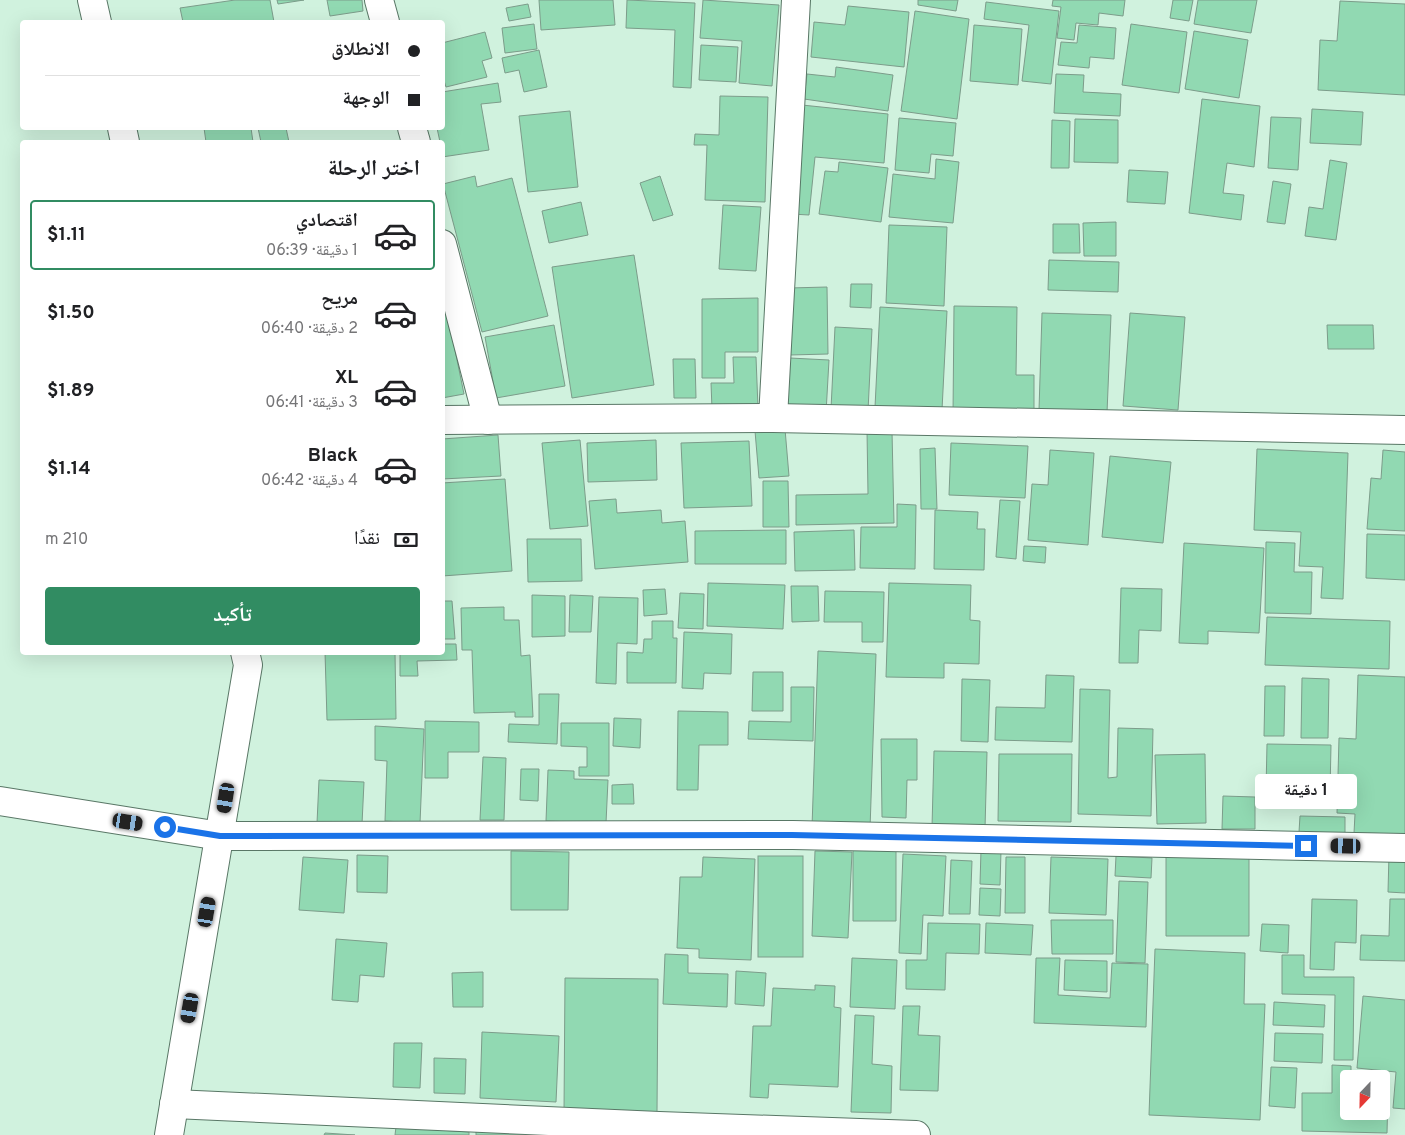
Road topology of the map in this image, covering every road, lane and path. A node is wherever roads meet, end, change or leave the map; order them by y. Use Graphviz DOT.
graph roads {
  1 [pos="92,0"];
  2 [pos="379,0"];
  3 [pos="796,0"];
  4 [pos="97,20"];
  5 [pos="384,20"];
  6 [pos="445,255"];
  7 [pos="773,418"];
  8 [pos="445,420"];
  9 [pos="488,420"];
  10 [pos="1405,430"];
  11 [pos="246,655"];
  12 [pos="0,801"];
  13 [pos="220,836"];
  14 [pos="1405,848"];
  15 [pos="174,1104"];
  16 [pos="169,1135"];
  17 [pos="916,1135"];
  1 -- 4 [label="street"];
  2 -- 5 [label="street"];
  3 -- 7 [label="street"];
  6 -- 9 [label="street"];
  7 -- 9 [label="street"];
  7 -- 10 [label="street"];
  8 -- 9 [label="street"];
  11 -- 13 [label="street"];
  12 -- 13 [label="street"];
  13 -- 14 [label="street"];
  13 -- 15 [label="street"];
  15 -- 16 [label="street"];
  15 -- 17 [label="street"];
}
